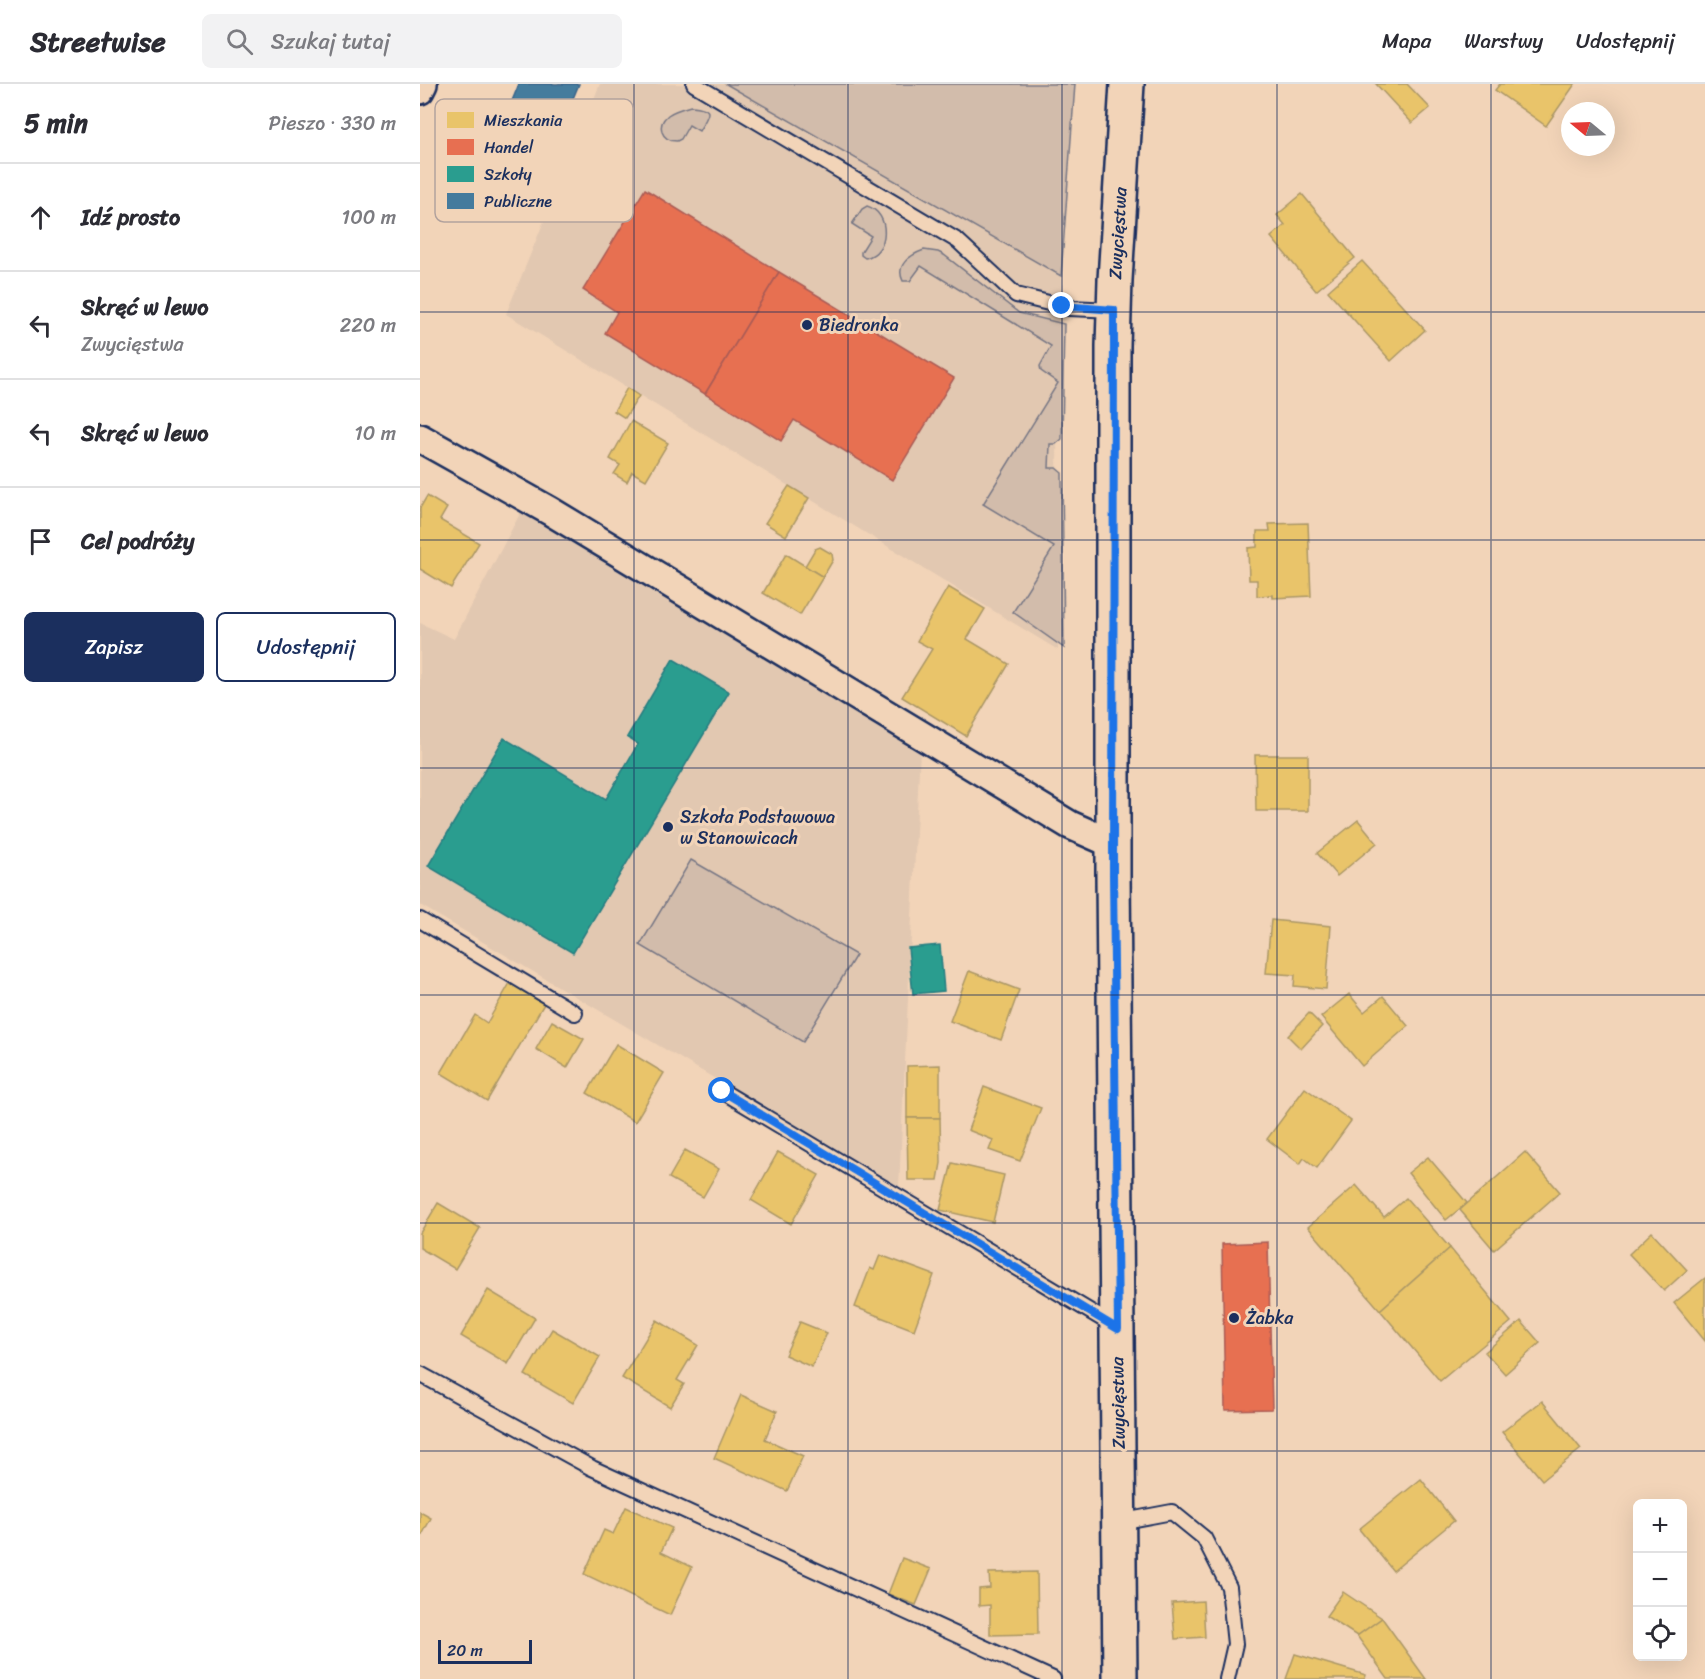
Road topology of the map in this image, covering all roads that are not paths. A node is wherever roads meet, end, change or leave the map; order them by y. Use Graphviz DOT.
graph roads {
  1 [pos="423,84"];
  2 [pos="694,84"];
  3 [pos="1127,84"];
  4 [pos="420,90"];
  5 [pos="1114,310"];
  6 [pos="420,438"];
  7 [pos="1113,844"];
  8 [pos="420,920"];
  9 [pos="575,1013"];
  10 [pos="722,1091"];
  11 [pos="1118,1329"];
  12 [pos="420,1374"];
  13 [pos="1119,1522"];
  14 [pos="1053,1679"];
  15 [pos="1120,1679"];
  16 [pos="1227,1679"];
  1 -- 4 [label="street"];
  2 -- 5 [label="lane"];
  3 -- 5 [label="main road, Zwycięstwa"];
  5 -- 7 [label="main road, Zwycięstwa"];
  6 -- 7 [label="street"];
  7 -- 11 [label="main road, Zwycięstwa"];
  8 -- 9 [label="lane"];
  10 -- 11 [label="lane"];
  11 -- 13 [label="main road, Zwycięstwa"];
  12 -- 14 [label="lane"];
  13 -- 15 [label="main road, Zwycięstwa"];
  13 -- 16 [label="lane"];
}
